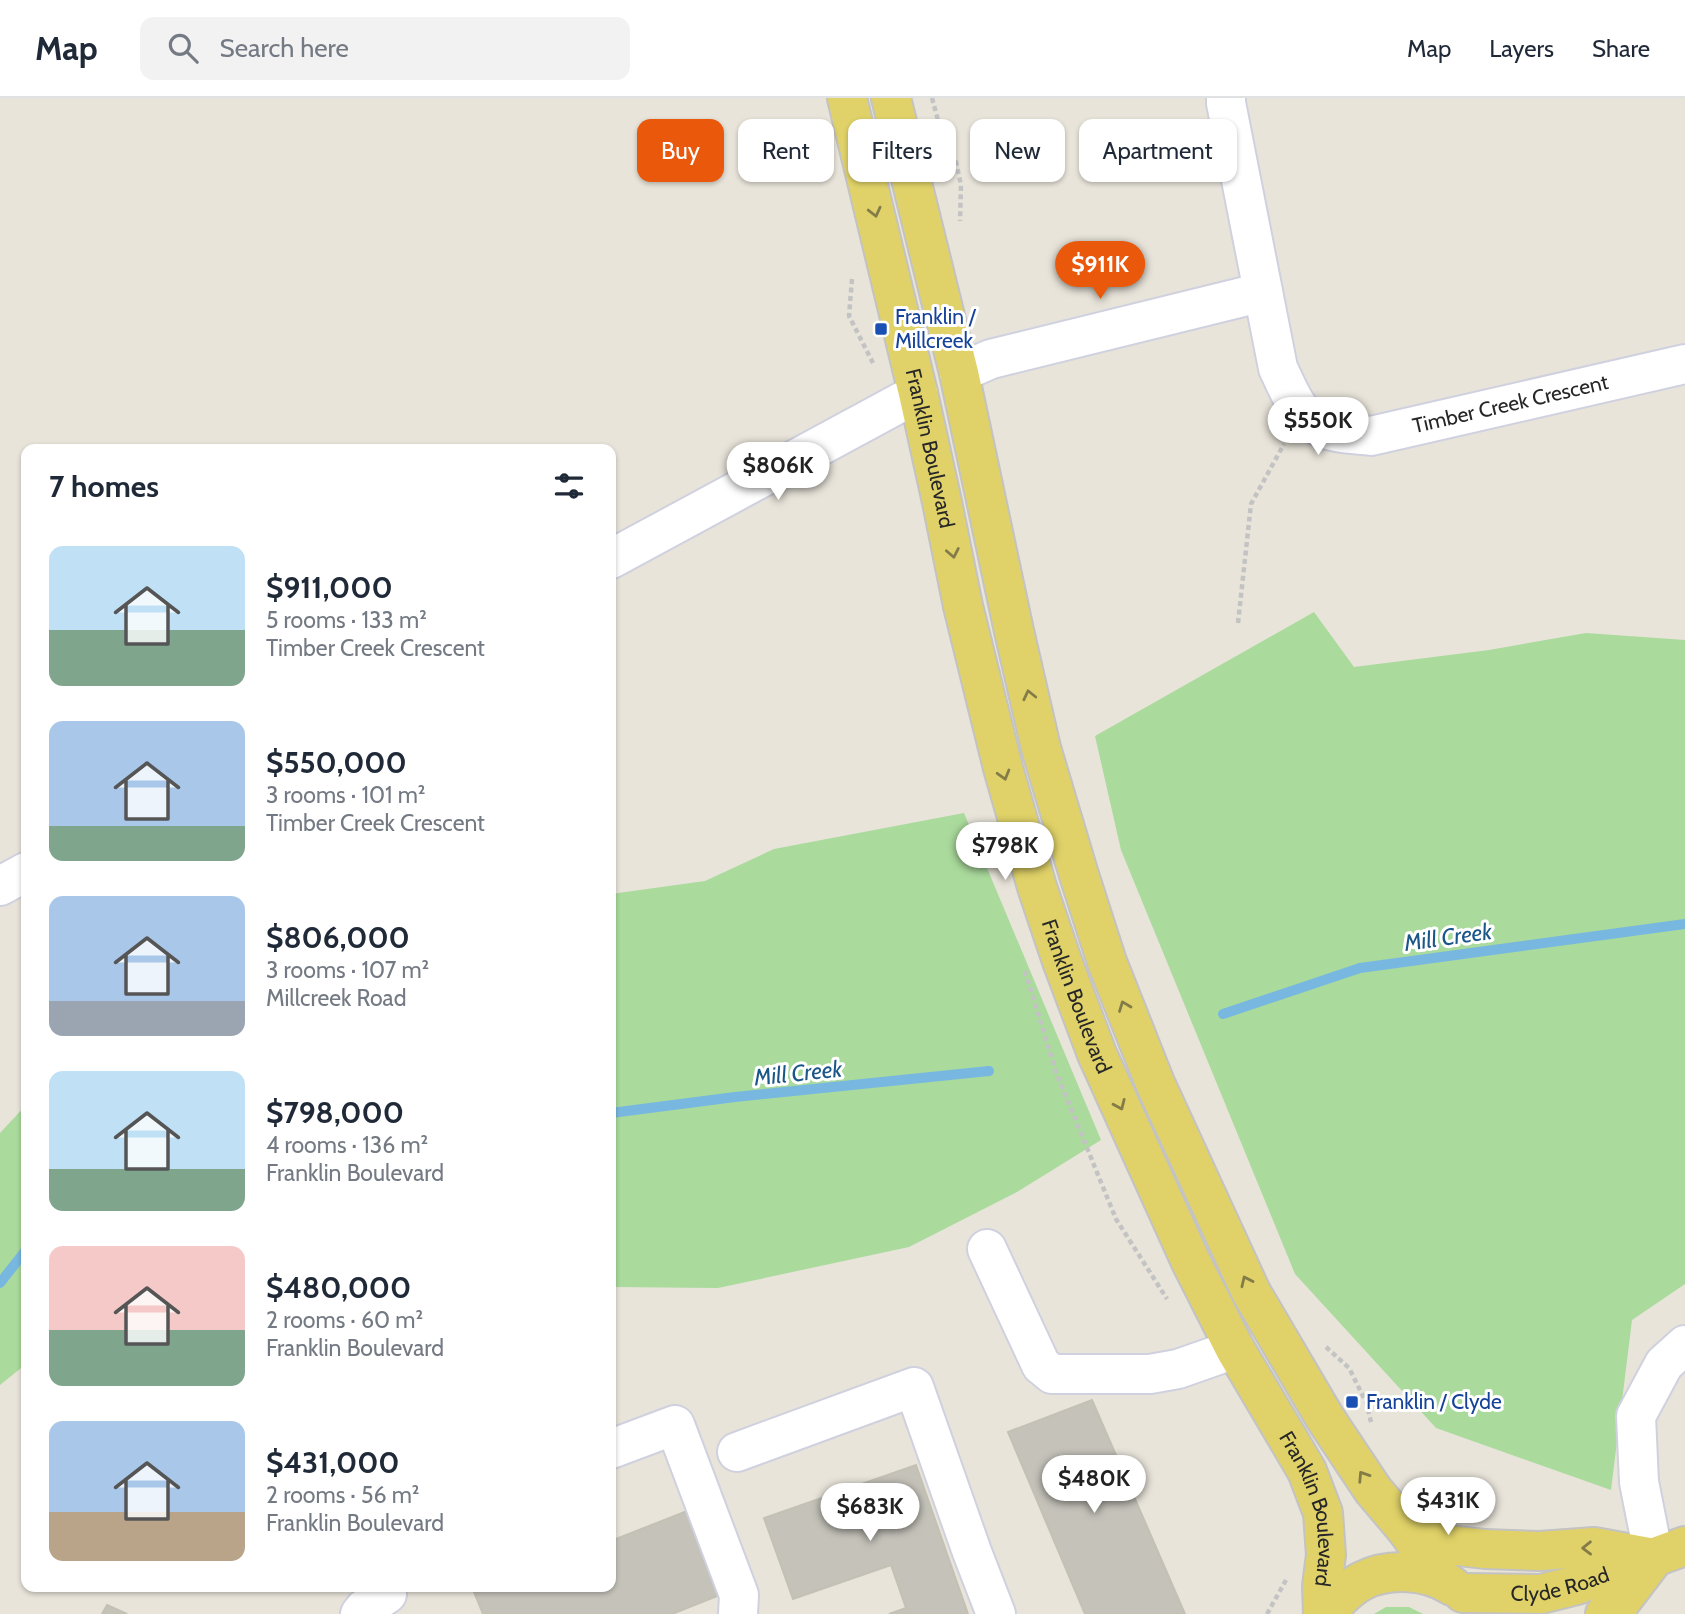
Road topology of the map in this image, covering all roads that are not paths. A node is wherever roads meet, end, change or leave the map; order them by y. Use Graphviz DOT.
graph roads {
  1 [pos="847,98"];
  2 [pos="891,98"];
  3 [pos="1226,98"];
  4 [pos="1263,292"];
  5 [pos="1685,364"];
  6 [pos="959,373"];
  7 [pos="918,393"];
  8 [pos="616,556"];
  9 [pos="21,875"];
  10 [pos="0,886"];
  11 [pos="987,1249"];
  12 [pos="1685,1345"];
  13 [pos="1235,1349"];
  14 [pos="616,1447"];
  15 [pos="737,1452"];
  16 [pos="1406,1529"];
  17 [pos="1670,1552"];
  18 [pos="1463,1596"];
  19 [pos="738,1614"];
  20 [pos="996,1614"];
  21 [pos="1324,1614"];
  22 [pos="1605,1614"];
  1 -- 7 [label="main road, Franklin Boulevard, one-way"];
  2 -- 6 [label="main road, Franklin Boulevard"];
  3 -- 4 [label="street"];
  4 -- 5 [label="street, Timber Creek Crescent"];
  4 -- 6 [label="street"];
  16 -- 6 [label="main road, Franklin Boulevard, one-way"];
  7 -- 8 [label="street"];
  7 -- 13 [label="main road, Franklin Boulevard, one-way"];
  9 -- 10 [label="street"];
  11 -- 13 [label="street"];
  12 -- 17 [label="street"];
  13 -- 21 [label="main road, Franklin Boulevard"];
  14 -- 19 [label="street"];
  15 -- 20 [label="street"];
  17 -- 16 [label="main road, one-way"];
  16 -- 18 [label="main road, Franklin Boulevard"];
  17 -- 18 [label="main road, Clyde Road"];
  17 -- 22 [label="main road, Clyde Road"];
  18 -- 21 [label="main road, Clyde Road"];
}
